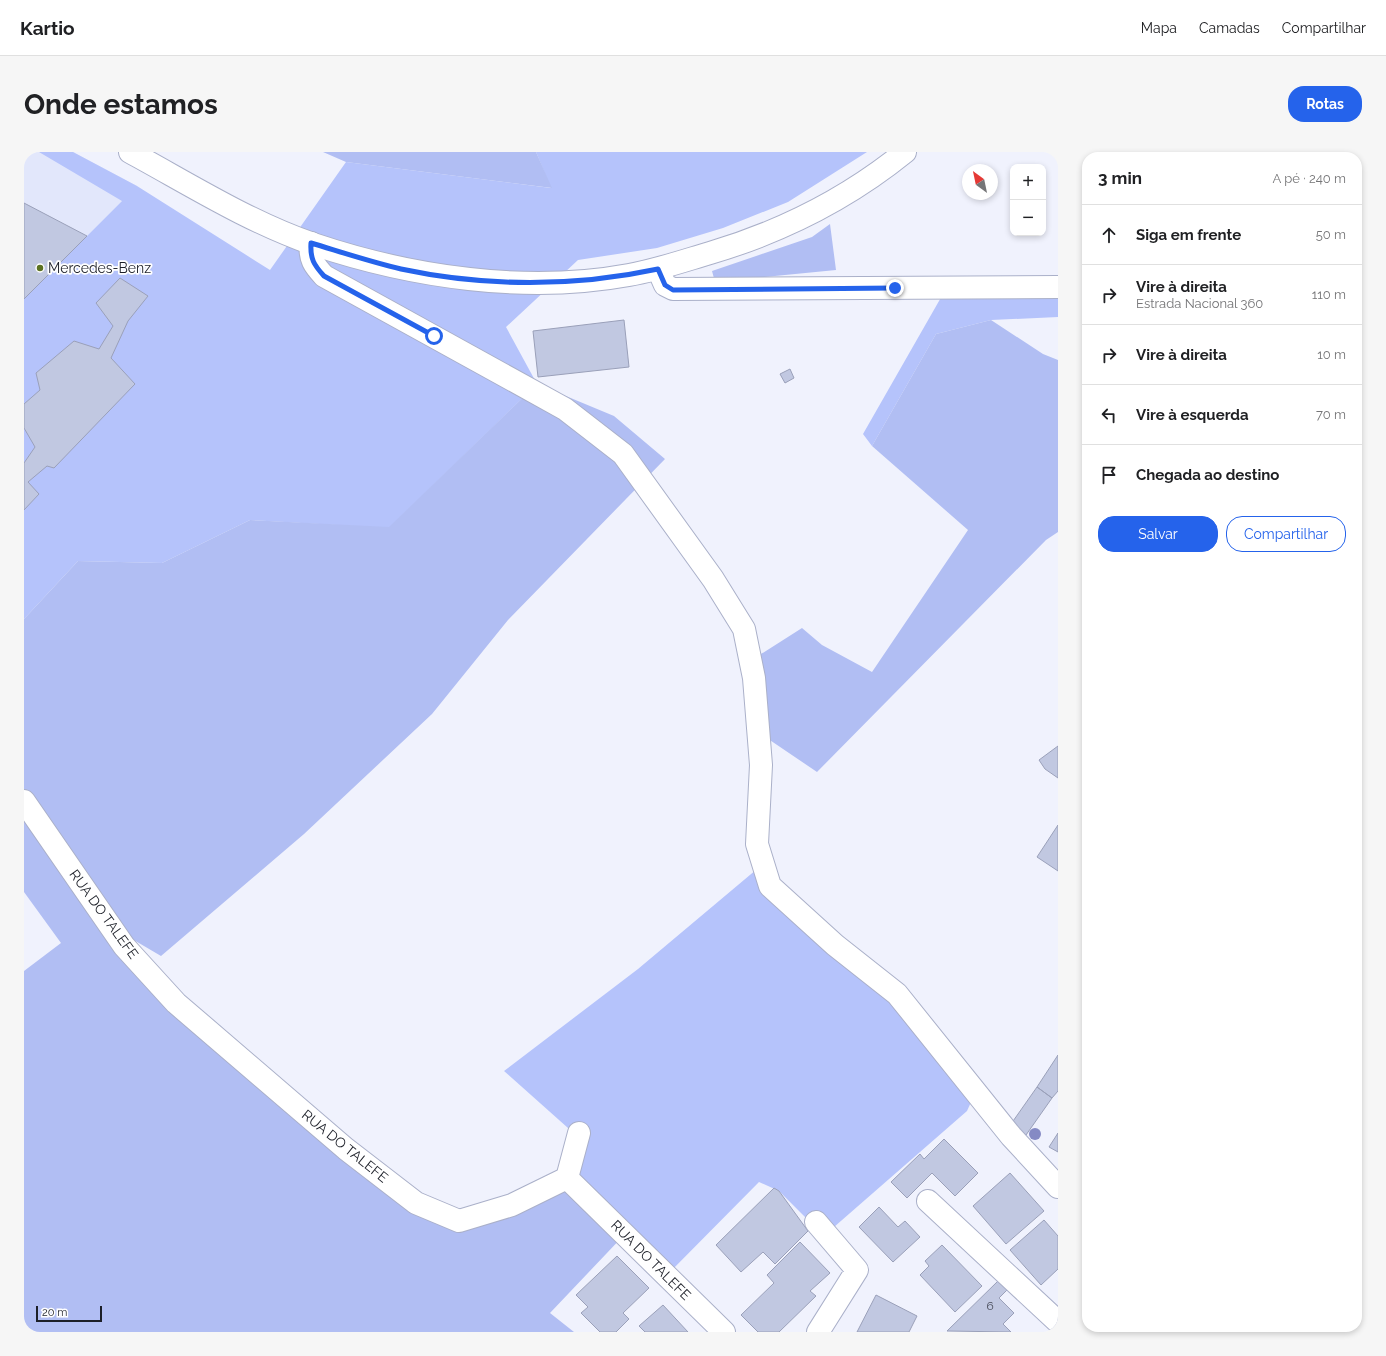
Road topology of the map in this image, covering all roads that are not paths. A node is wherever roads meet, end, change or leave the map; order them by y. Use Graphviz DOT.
graph roads {
  1 [pos="130,152"];
  2 [pos="905,152"];
  3 [pos="311,243"];
  4 [pos="658,269"];
  5 [pos="1058,286"];
  6 [pos="24,801"];
  7 [pos="579,1133"];
  8 [pos="567,1178"];
  9 [pos="1058,1187"];
  10 [pos="928,1200"];
  11 [pos="816,1222"];
  12 [pos="1058,1322"];
  13 [pos="724,1332"];
  14 [pos="818,1332"];
  15 [pos="1050,1332"];
  1 -- 3 [label="street"];
  2 -- 4 [label="street"];
  3 -- 4 [label="street"];
  3 -- 9 [label="street"];
  4 -- 5 [label="street"];
  6 -- 8 [label="street, RUA DO TALEFE"];
  7 -- 8 [label="street"];
  8 -- 13 [label="street, RUA DO TALEFE"];
  10 -- 12 [label="street"];
  11 -- 14 [label="street"];
  12 -- 15 [label="street"];
}
